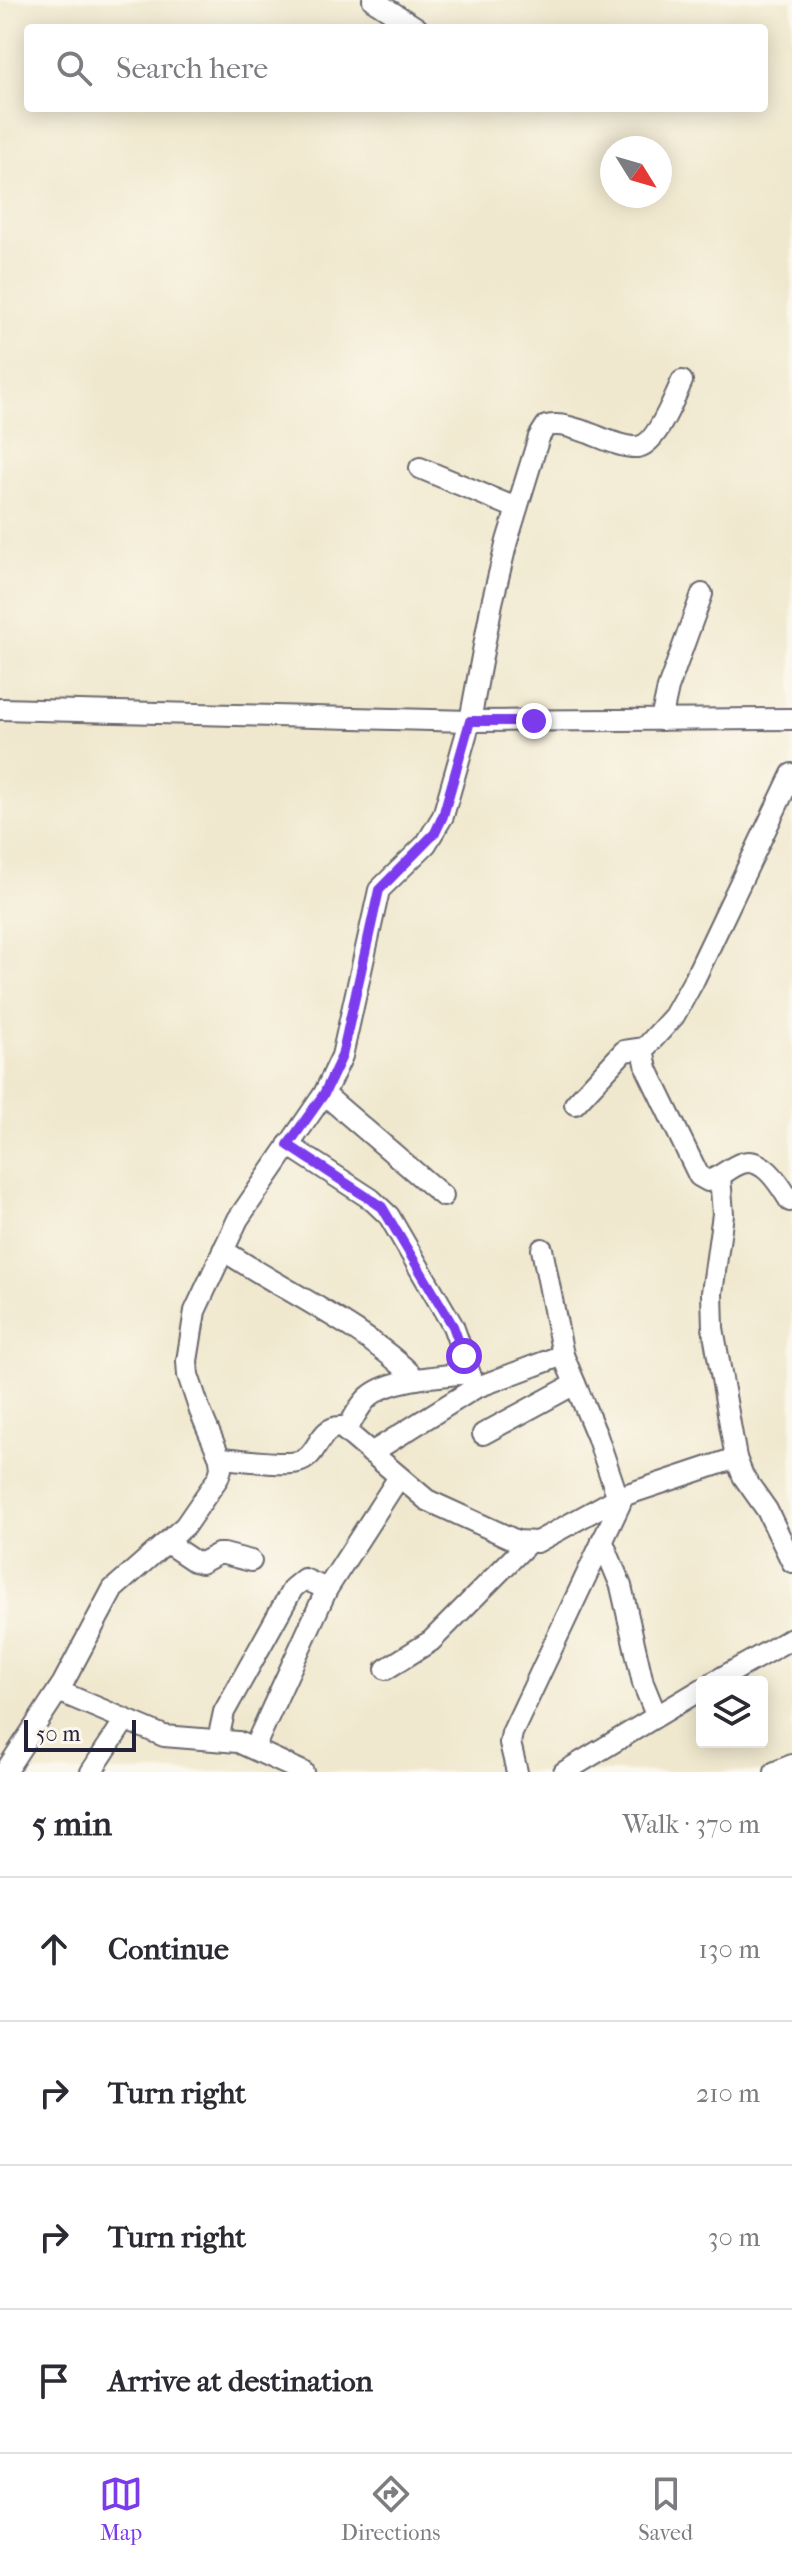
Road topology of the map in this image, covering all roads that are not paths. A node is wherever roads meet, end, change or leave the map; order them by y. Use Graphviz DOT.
graph roads {
  1 [pos="373,0"];
  2 [pos="411,24"];
  3 [pos="682,381"];
  4 [pos="420,468"];
  5 [pos="516,508"];
  6 [pos="702,594"];
  7 [pos="0,709"];
  8 [pos="792,719"];
  9 [pos="661,720"];
  10 [pos="470,721"];
  11 [pos="792,774"];
  12 [pos="645,1048"];
  13 [pos="324,1094"];
  14 [pos="575,1104"];
  15 [pos="288,1145"];
  16 [pos="720,1176"];
  17 [pos="443,1196"];
  18 [pos="790,1201"];
  19 [pos="542,1249"];
  20 [pos="223,1250"];
  21 [pos="563,1355"];
  22 [pos="416,1379"];
  23 [pos="472,1381"];
  24 [pos="575,1384"];
  25 [pos="346,1431"];
  26 [pos="483,1434"];
  27 [pos="371,1453"];
  28 [pos="220,1458"];
  29 [pos="736,1458"];
  30 [pos="399,1477"];
  31 [pos="619,1497"];
  32 [pos="602,1540"];
  33 [pos="167,1543"];
  34 [pos="528,1543"];
  35 [pos="251,1561"];
  36 [pos="792,1562"];
  37 [pos="327,1589"];
  38 [pos="792,1638"];
  39 [pos="386,1669"];
  40 [pos="725,1676"];
  41 [pos="58,1691"];
  42 [pos="696,1692"];
  43 [pos="656,1715"];
  44 [pos="125,1720"];
  45 [pos="218,1740"];
  46 [pos="254,1748"];
  47 [pos="792,1765"];
  48 [pos="5,1772"];
  49 [pos="91,1772"];
  50 [pos="303,1772"];
  51 [pos="517,1772"];
  52 [pos="564,1772"];
  53 [pos="775,1772"];
  1 -- 2 [label="street"];
  3 -- 5 [label="street"];
  4 -- 5 [label="street"];
  5 -- 10 [label="street"];
  6 -- 9 [label="street"];
  7 -- 10 [label="street"];
  8 -- 9 [label="street"];
  9 -- 10 [label="street"];
  10 -- 13 [label="street"];
  11 -- 12 [label="street"];
  12 -- 14 [label="street"];
  12 -- 16 [label="street"];
  13 -- 15 [label="street"];
  13 -- 17 [label="street"];
  15 -- 20 [label="street"];
  15 -- 23 [label="street"];
  16 -- 18 [label="street"];
  16 -- 29 [label="street"];
  19 -- 21 [label="street"];
  20 -- 22 [label="street"];
  20 -- 28 [label="street"];
  21 -- 23 [label="street"];
  21 -- 24 [label="street"];
  22 -- 23 [label="street"];
  22 -- 25 [label="street"];
  23 -- 27 [label="street"];
  24 -- 26 [label="street"];
  24 -- 31 [label="street"];
  25 -- 27 [label="street"];
  25 -- 28 [label="street"];
  27 -- 30 [label="street"];
  28 -- 33 [label="street"];
  29 -- 31 [label="street"];
  29 -- 36 [label="street"];
  30 -- 34 [label="street"];
  30 -- 37 [label="street"];
  31 -- 32 [label="street"];
  31 -- 34 [label="street"];
  32 -- 43 [label="street"];
  32 -- 51 [label="street"];
  33 -- 35 [label="street"];
  33 -- 41 [label="street"];
  34 -- 39 [label="street"];
  37 -- 45 [label="street"];
  37 -- 46 [label="street"];
  38 -- 40 [label="street"];
  41 -- 44 [label="street"];
  41 -- 48 [label="street"];
  42 -- 43 [label="street"];
  43 -- 52 [label="street"];
  44 -- 45 [label="street"];
  44 -- 49 [label="street"];
  45 -- 46 [label="street"];
  46 -- 50 [label="street"];
  47 -- 53 [label="street"];
}
